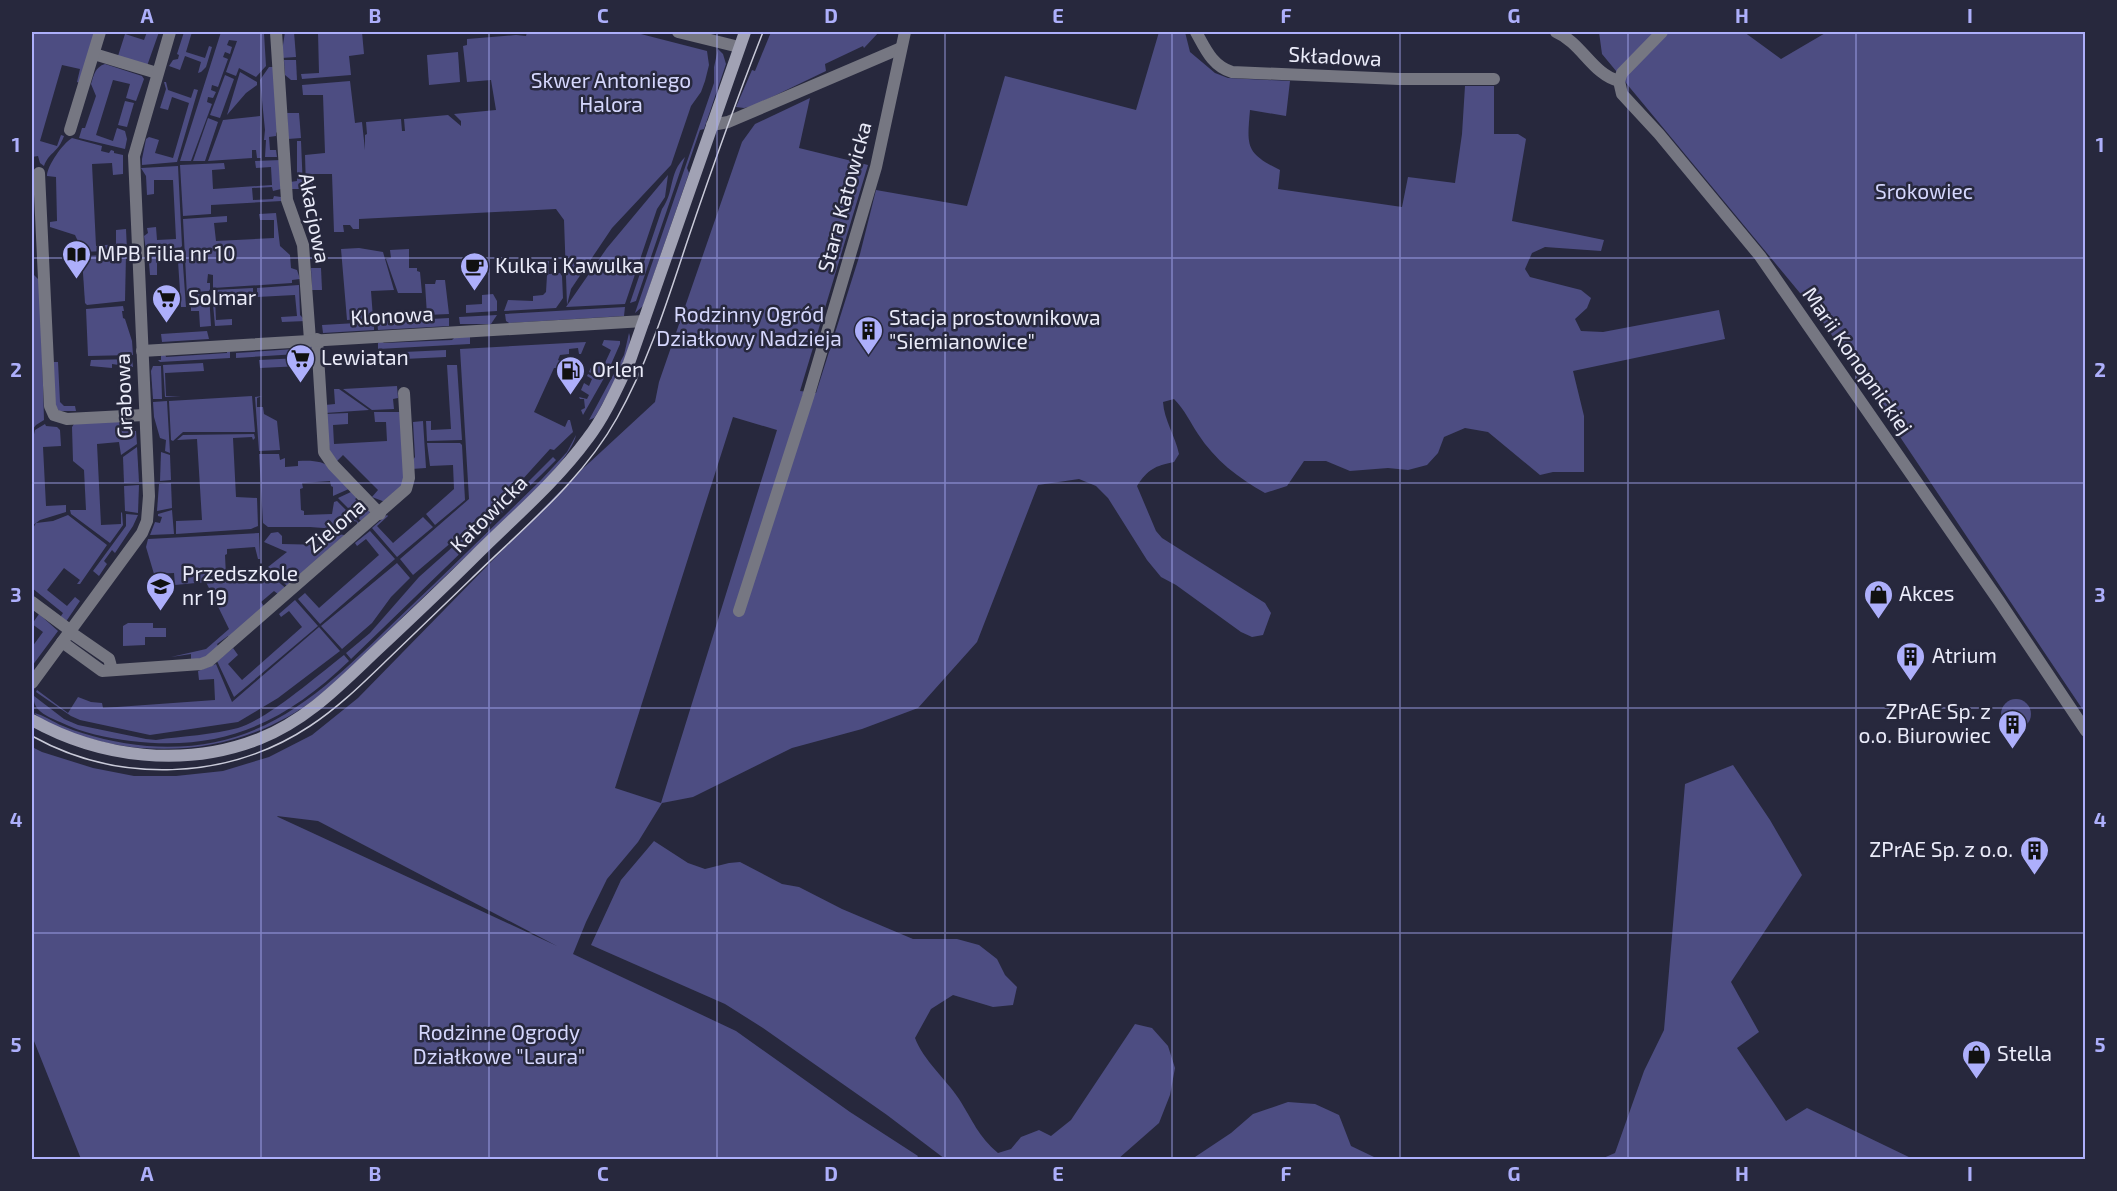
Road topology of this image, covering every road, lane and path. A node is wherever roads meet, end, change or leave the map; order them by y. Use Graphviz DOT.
graph roads {
  1 [pos="100,32"];
  2 [pos="170,32"];
  3 [pos="276,32"];
  4 [pos="678,32"];
  5 [pos="745,32"];
  6 [pos="905,32"];
  7 [pos="1196,32"];
  8 [pos="1556,32"];
  9 [pos="1662,32"];
  10 [pos="701,34"];
  11 [pos="739,47"];
  12 [pos="901,48"];
  13 [pos="93,54"];
  14 [pos="157,73"];
  15 [pos="1494,79"];
  16 [pos="1619,81"];
  17 [pos="712,125"];
  18 [pos="70,130"];
  19 [pos="39,173"];
  20 [pos="644,321"];
  21 [pos="314,340"];
  22 [pos="142,351"];
  23 [pos="404,393"];
  24 [pos="144,415"];
  25 [pos="380,514"];
  26 [pos="32,602"];
  27 [pos="739,611"];
  28 [pos="67,635"];
  29 [pos="32,683"];
  30 [pos="32,720"];
  31 [pos="2085,731"];
  1 -- 13 [label="street"];
  2 -- 14 [label="street, Grabowa"];
  3 -- 21 [label="street, Akacjowa"];
  4 -- 10 [label="street"];
  5 -- 11 [label="main road, Katowicka"];
  6 -- 12 [label="street, Stara Katowicka"];
  7 -- 15 [label="street, Składowa"];
  8 -- 16 [label="street"];
  9 -- 16 [label="street"];
  10 -- 11 [label="street"];
  11 -- 17 [label="main road, Katowicka"];
  12 -- 17 [label="street"];
  12 -- 27 [label="street, Stara Katowicka"];
  13 -- 14 [label="street"];
  13 -- 18 [label="street"];
  14 -- 22 [label="street, Grabowa"];
  16 -- 31 [label="street, Marii Konopnickiej"];
  17 -- 20 [label="main road, Katowicka"];
  19 -- 24 [label="street"];
  20 -- 21 [label="street, Klonowa"];
  20 -- 30 [label="main road, Katowicka"];
  21 -- 22 [label="street, Klonowa"];
  21 -- 25 [label="street, Akacjowa"];
  22 -- 24 [label="street, Grabowa"];
  23 -- 25 [label="street, Zielona"];
  24 -- 28 [label="street, Grabowa"];
  25 -- 28 [label="street, Zielona"];
  26 -- 28 [label="street, Zielona"];
  28 -- 29 [label="street, Grabowa"];
}
